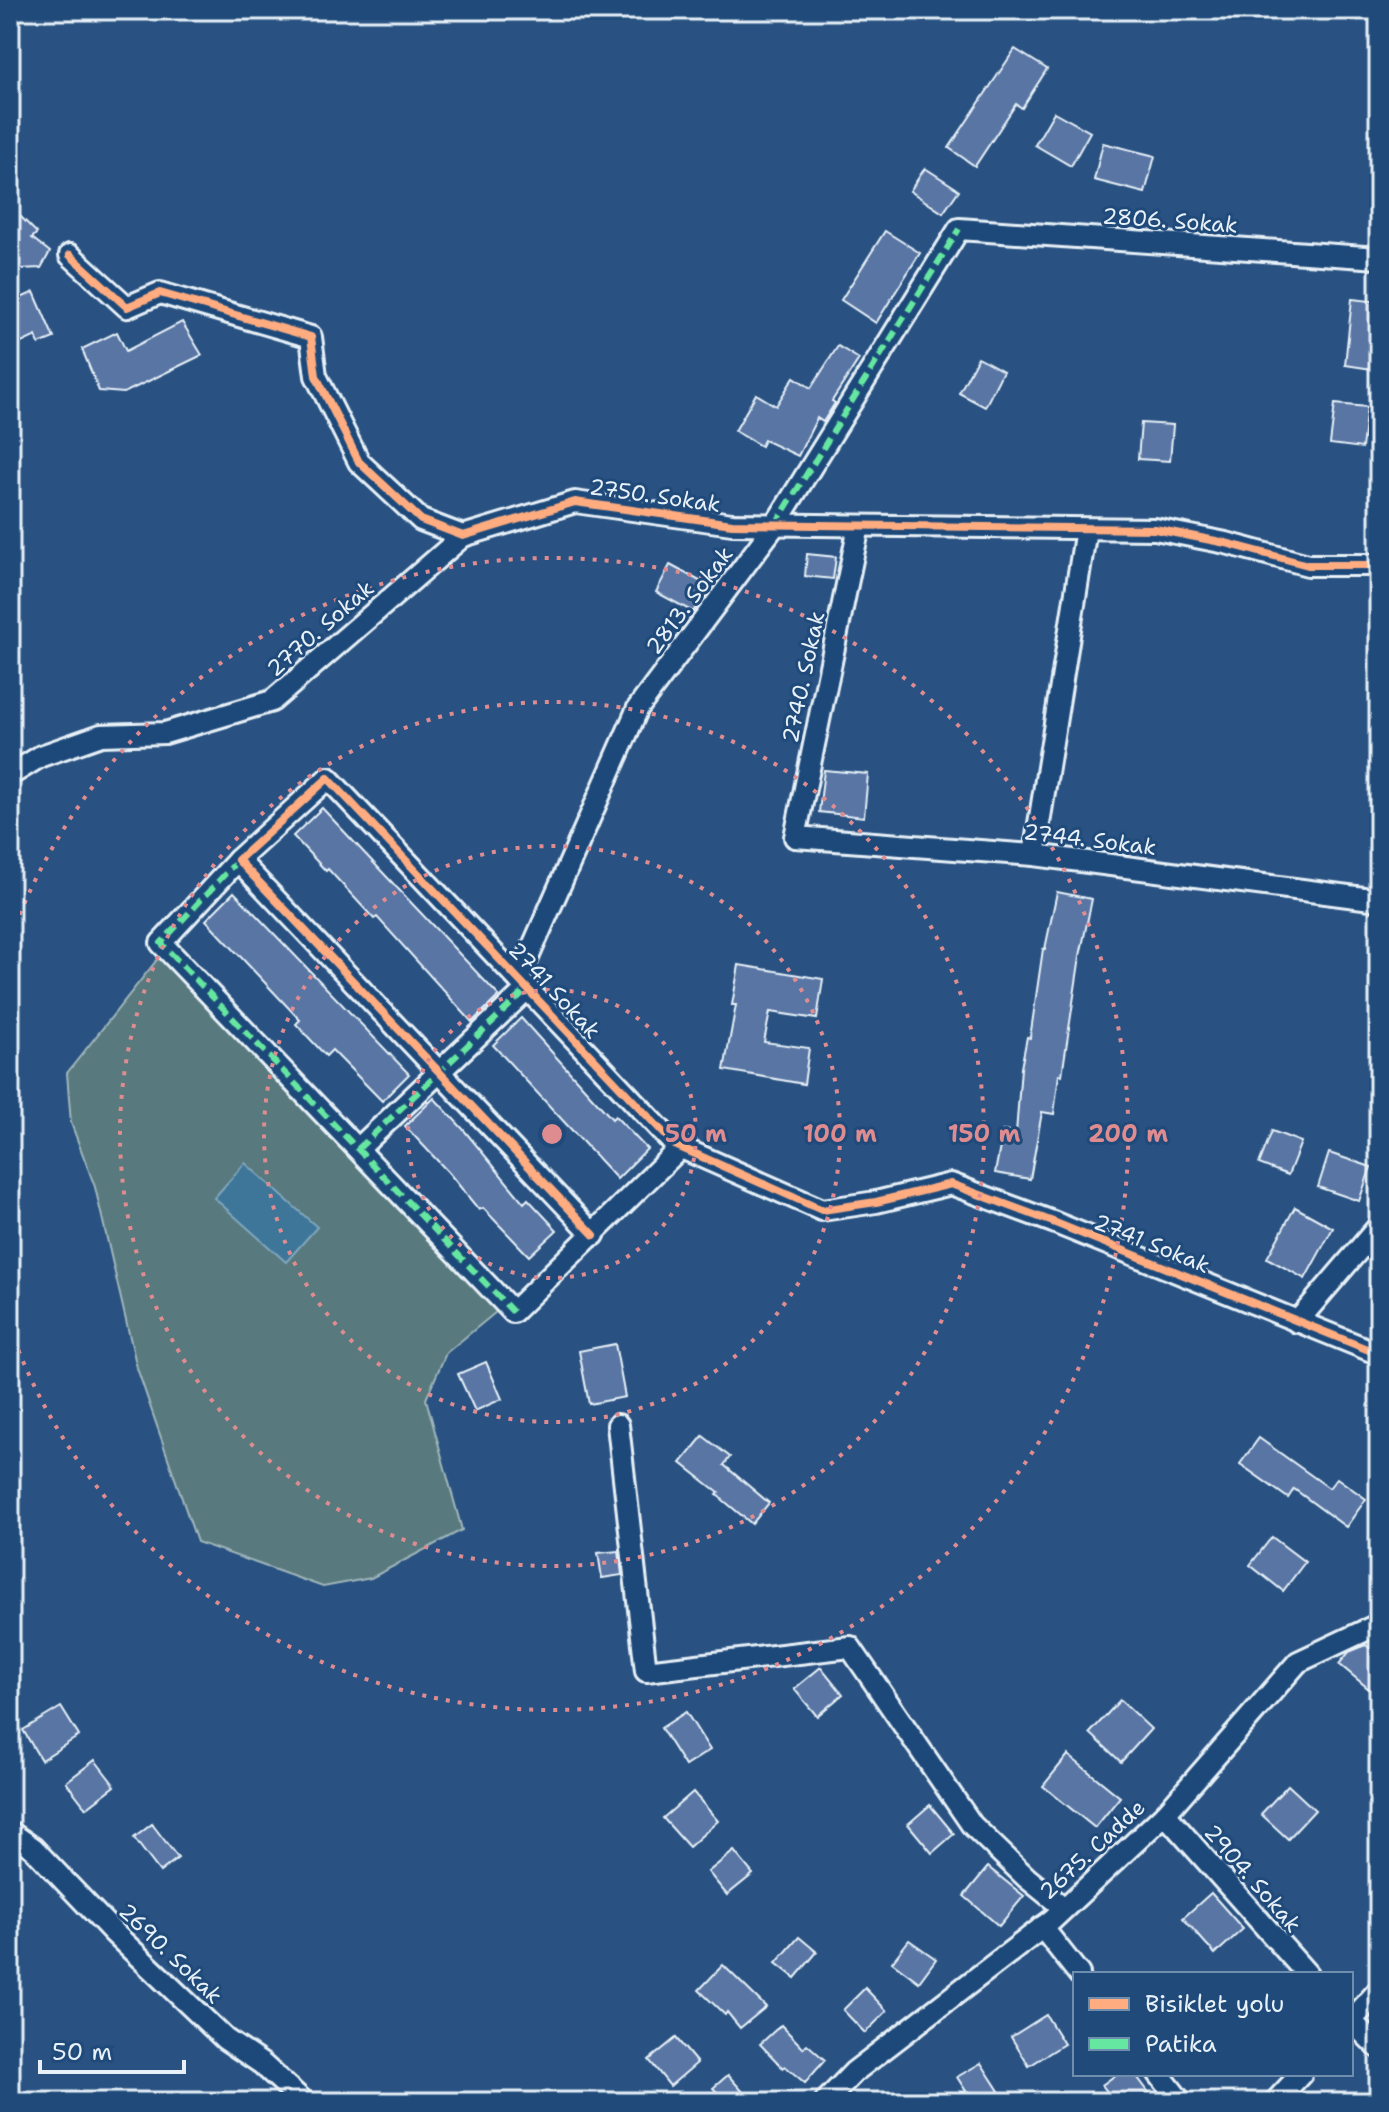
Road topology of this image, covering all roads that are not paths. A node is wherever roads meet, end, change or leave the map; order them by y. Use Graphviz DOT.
graph roads {
  1 [pos="959,229"];
  2 [pos="70,255"];
  3 [pos="1379,258"];
  4 [pos="775,525"];
  5 [pos="859,526"];
  6 [pos="1086,529"];
  7 [pos="463,536"];
  8 [pos="1379,565"];
  9 [pos="10,775"];
  10 [pos="795,837"];
  11 [pos="1034,855"];
  12 [pos="238,860"];
  13 [pos="1379,900"];
  14 [pos="523,983"];
  15 [pos="438,1072"];
  16 [pos="681,1147"];
  17 [pos="358,1149"];
  18 [pos="1379,1226"];
  19 [pos="594,1235"];
  20 [pos="1297,1322"];
  21 [pos="1379,1354"];
  22 [pos="618,1425"];
  23 [pos="1379,1624"];
  24 [pos="1165,1814"];
  25 [pos="10,1832"];
  26 [pos="1064,1908"];
  27 [pos="1042,1927"];
  28 [pos="1077,1972"];
  29 [pos="1305,1972"];
  30 [pos="1379,1990"];
  31 [pos="1353,2019"];
  32 [pos="1353,2023"];
  33 [pos="1379,2048"];
  34 [pos="1161,2076"];
  35 [pos="1299,2076"];
  36 [pos="304,2102"];
  37 [pos="825,2102"];
  38 [pos="1181,2102"];
  39 [pos="1275,2102"];
  1 -- 3 [label="street, 2806. Sokak"];
  1 -- 4 [label="street, 2813. Sokak"];
  2 -- 7 [label="street"];
  4 -- 5 [label="street, 2750. Sokak"];
  4 -- 7 [label="street, 2750. Sokak"];
  4 -- 14 [label="street, 2813. Sokak"];
  5 -- 6 [label="street, 2750. Sokak"];
  5 -- 10 [label="street, 2740. Sokak"];
  6 -- 8 [label="street, 2750. Sokak"];
  6 -- 11 [label="street"];
  7 -- 9 [label="street, 2770. Sokak"];
  10 -- 11 [label="street, 2744. Sokak"];
  11 -- 13 [label="street, 2744. Sokak"];
  12 -- 14 [label="street, 2741 Sokak"];
  12 -- 15 [label="street"];
  12 -- 17 [label="street"];
  14 -- 15 [label="street"];
  14 -- 16 [label="street, 2741 Sokak"];
  15 -- 17 [label="street"];
  15 -- 19 [label="street"];
  16 -- 19 [label="street"];
  16 -- 20 [label="street, 2741 Sokak"];
  17 -- 19 [label="street"];
  18 -- 20 [label="street"];
  20 -- 21 [label="street, 2741 Sokak"];
  22 -- 26 [label="street"];
  23 -- 24 [label="street, 2675. Cadde"];
  24 -- 26 [label="street, 2675. Cadde"];
  24 -- 29 [label="street, 2904. Sokak"];
  25 -- 36 [label="street, 2690. Sokak"];
  26 -- 27 [label="street, 2675. Cadde"];
  27 -- 28 [label="street"];
  27 -- 37 [label="street, 2675. Cadde"];
  30 -- 31 [label="street"];
  32 -- 33 [label="street"];
  34 -- 38 [label="street"];
  35 -- 39 [label="street"];
}
